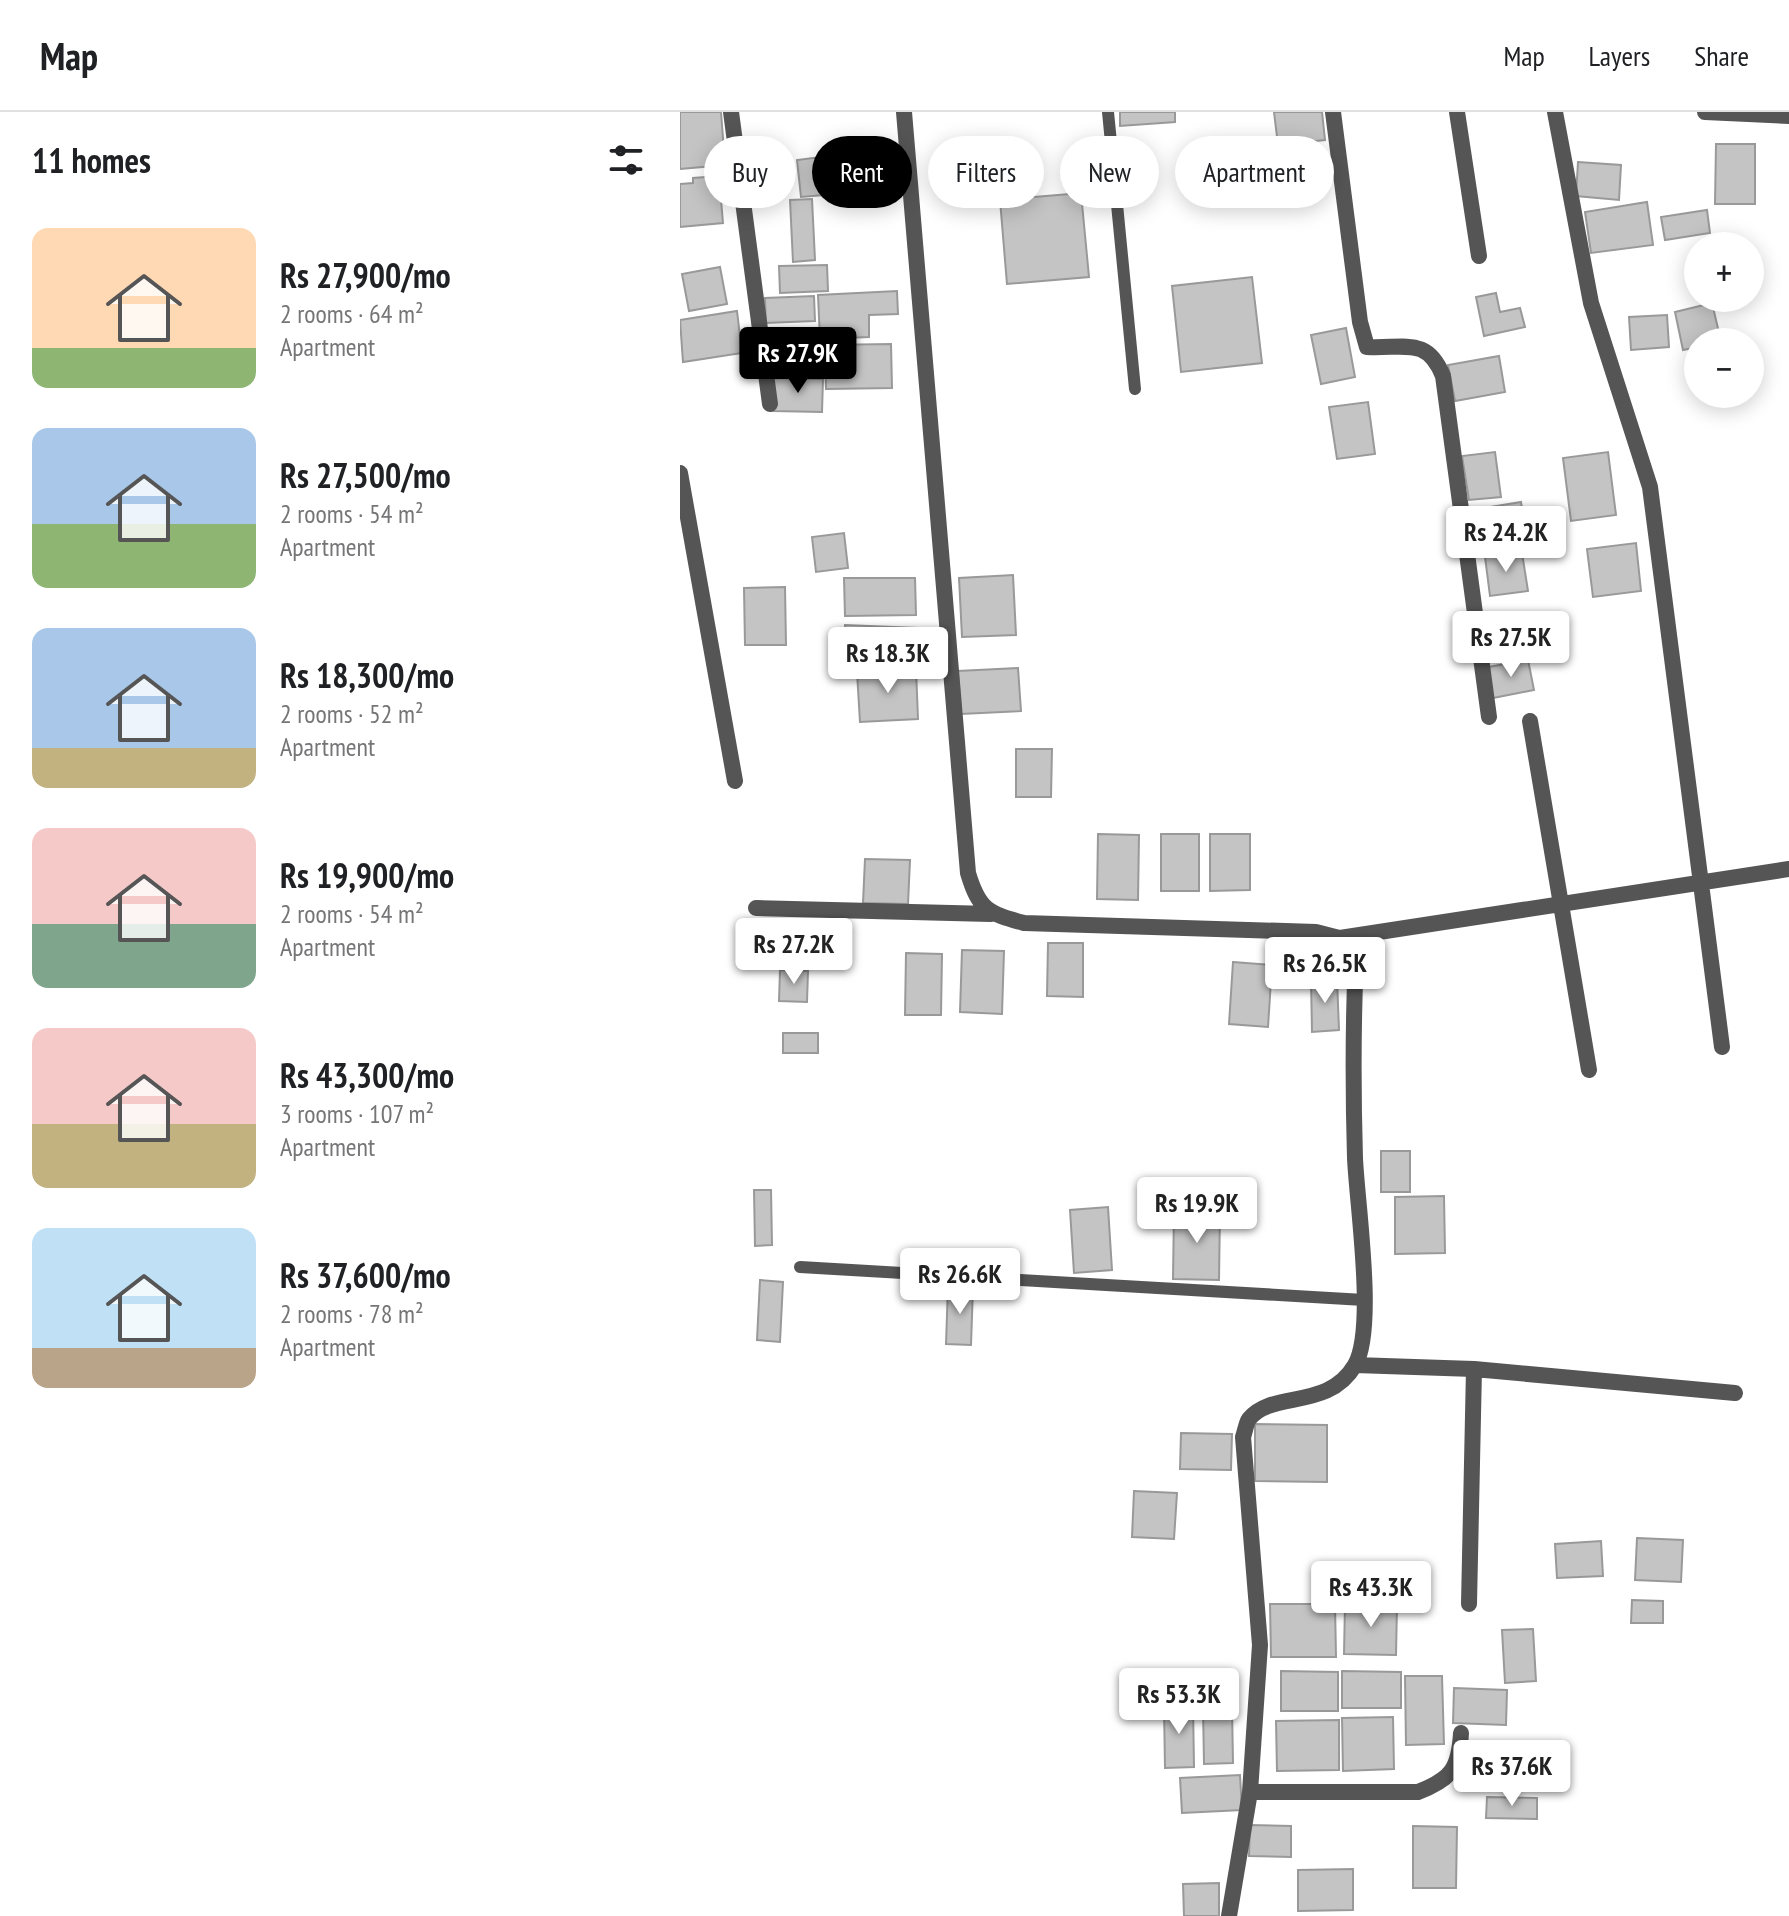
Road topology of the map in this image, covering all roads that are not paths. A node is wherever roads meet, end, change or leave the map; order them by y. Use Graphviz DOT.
graph roads {
  1 [pos="731,112"];
  2 [pos="904,112"];
  3 [pos="1108,112"];
  4 [pos="1333,112"];
  5 [pos="1457,112"];
  6 [pos="1555,112"];
  7 [pos="1705,112"];
  8 [pos="1734,113"];
  9 [pos="1789,116"];
  10 [pos="1479,256"];
  11 [pos="1135,389"];
  12 [pos="770,404"];
  13 [pos="680,473"];
  14 [pos="1552,634"];
  15 [pos="1481,638"];
  16 [pos="1489,717"];
  17 [pos="1530,721"];
  18 [pos="735,781"];
  19 [pos="1789,869"];
  20 [pos="1701,883"];
  21 [pos="1561,904"];
  22 [pos="756,908"];
  23 [pos="991,914"];
  24 [pos="1340,938"];
  25 [pos="1722,1047"];
  26 [pos="1589,1070"];
  27 [pos="800,1267"];
  28 [pos="1364,1300"];
  29 [pos="1355,1365"];
  30 [pos="1474,1369"];
  31 [pos="1735,1393"];
  32 [pos="1469,1604"];
  33 [pos="1461,1733"];
  34 [pos="1250,1792"];
  35 [pos="1229,1916"];
  1 -- 12 [label="street"];
  2 -- 23 [label="street"];
  3 -- 11 [label="lane"];
  4 -- 15 [label="street"];
  5 -- 10 [label="street"];
  6 -- 20 [label="street"];
  7 -- 8 [label="street"];
  8 -- 9 [label="street"];
  13 -- 18 [label="street"];
  14 -- 15 [label="street"];
  15 -- 16 [label="street"];
  17 -- 21 [label="street"];
  19 -- 20 [label="street"];
  20 -- 21 [label="street"];
  20 -- 25 [label="street"];
  21 -- 24 [label="street"];
  21 -- 26 [label="street"];
  22 -- 23 [label="street"];
  23 -- 24 [label="street"];
  24 -- 28 [label="street"];
  27 -- 28 [label="lane"];
  28 -- 29 [label="street"];
  29 -- 30 [label="street"];
  29 -- 34 [label="street"];
  30 -- 31 [label="street"];
  30 -- 32 [label="street"];
  33 -- 34 [label="street"];
  34 -- 35 [label="street"];
}
